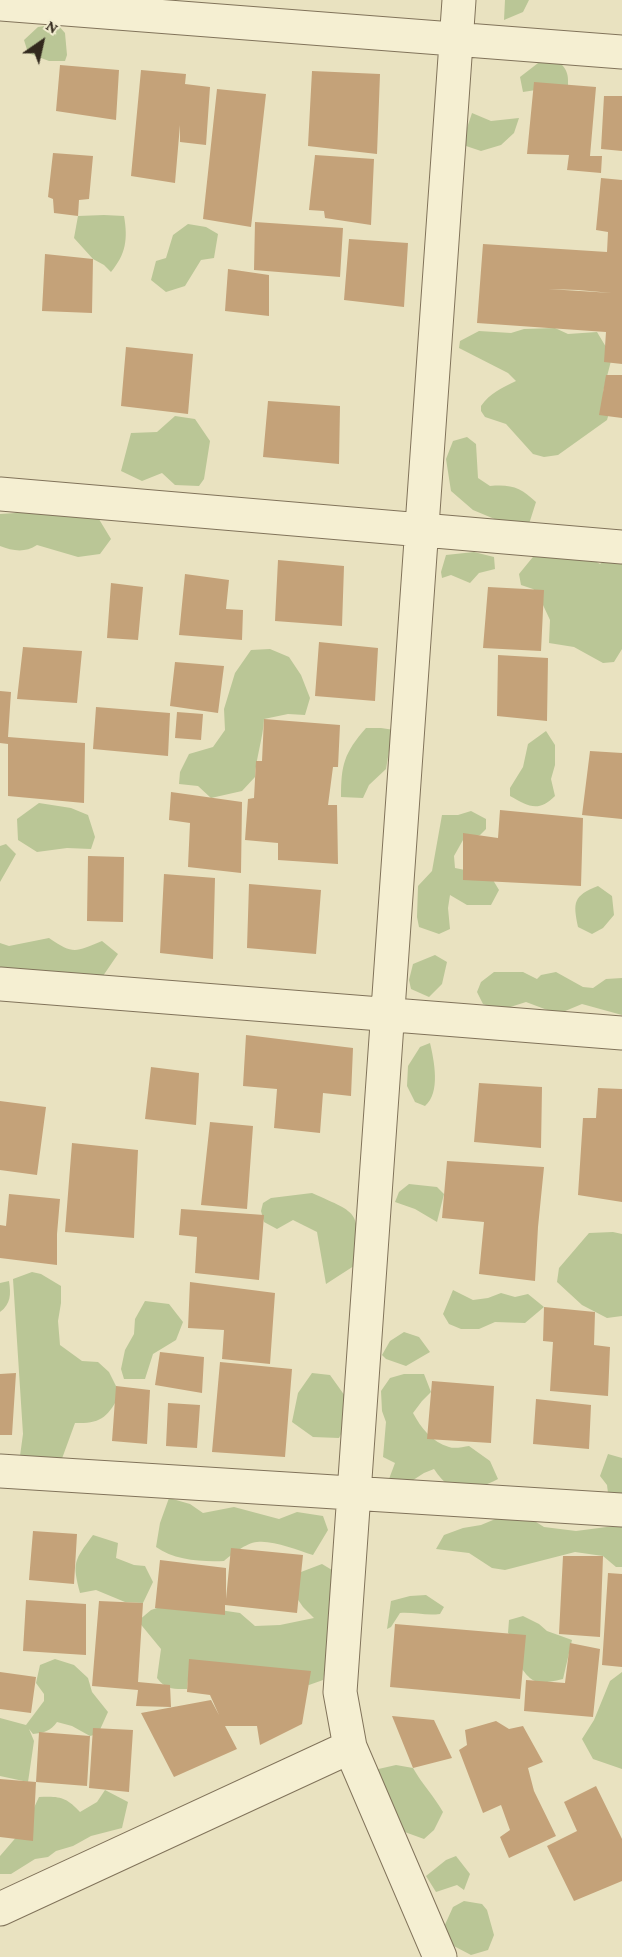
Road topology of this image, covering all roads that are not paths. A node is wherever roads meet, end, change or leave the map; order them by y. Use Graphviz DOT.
graph roads {
  1 [pos="459,0"];
  2 [pos="0,4"];
  3 [pos="456,40"];
  4 [pos="622,52"];
  5 [pos="0,494"];
  6 [pos="423,531"];
  7 [pos="622,547"];
  8 [pos="0,984"];
  9 [pos="389,1015"];
  10 [pos="622,1033"];
  11 [pos="0,1471"];
  12 [pos="354,1492"];
  13 [pos="622,1510"];
  14 [pos="350,1747"];
  15 [pos="0,1910"];
  16 [pos="440,1957"];
  1 -- 3 [label="street"];
  2 -- 3 [label="street"];
  3 -- 4 [label="street"];
  3 -- 6 [label="street"];
  5 -- 6 [label="street"];
  6 -- 7 [label="street"];
  6 -- 9 [label="street"];
  8 -- 9 [label="street"];
  9 -- 10 [label="street"];
  9 -- 12 [label="street"];
  11 -- 12 [label="street"];
  12 -- 13 [label="street"];
  12 -- 14 [label="street"];
  14 -- 15 [label="street"];
  14 -- 16 [label="street"];
}
